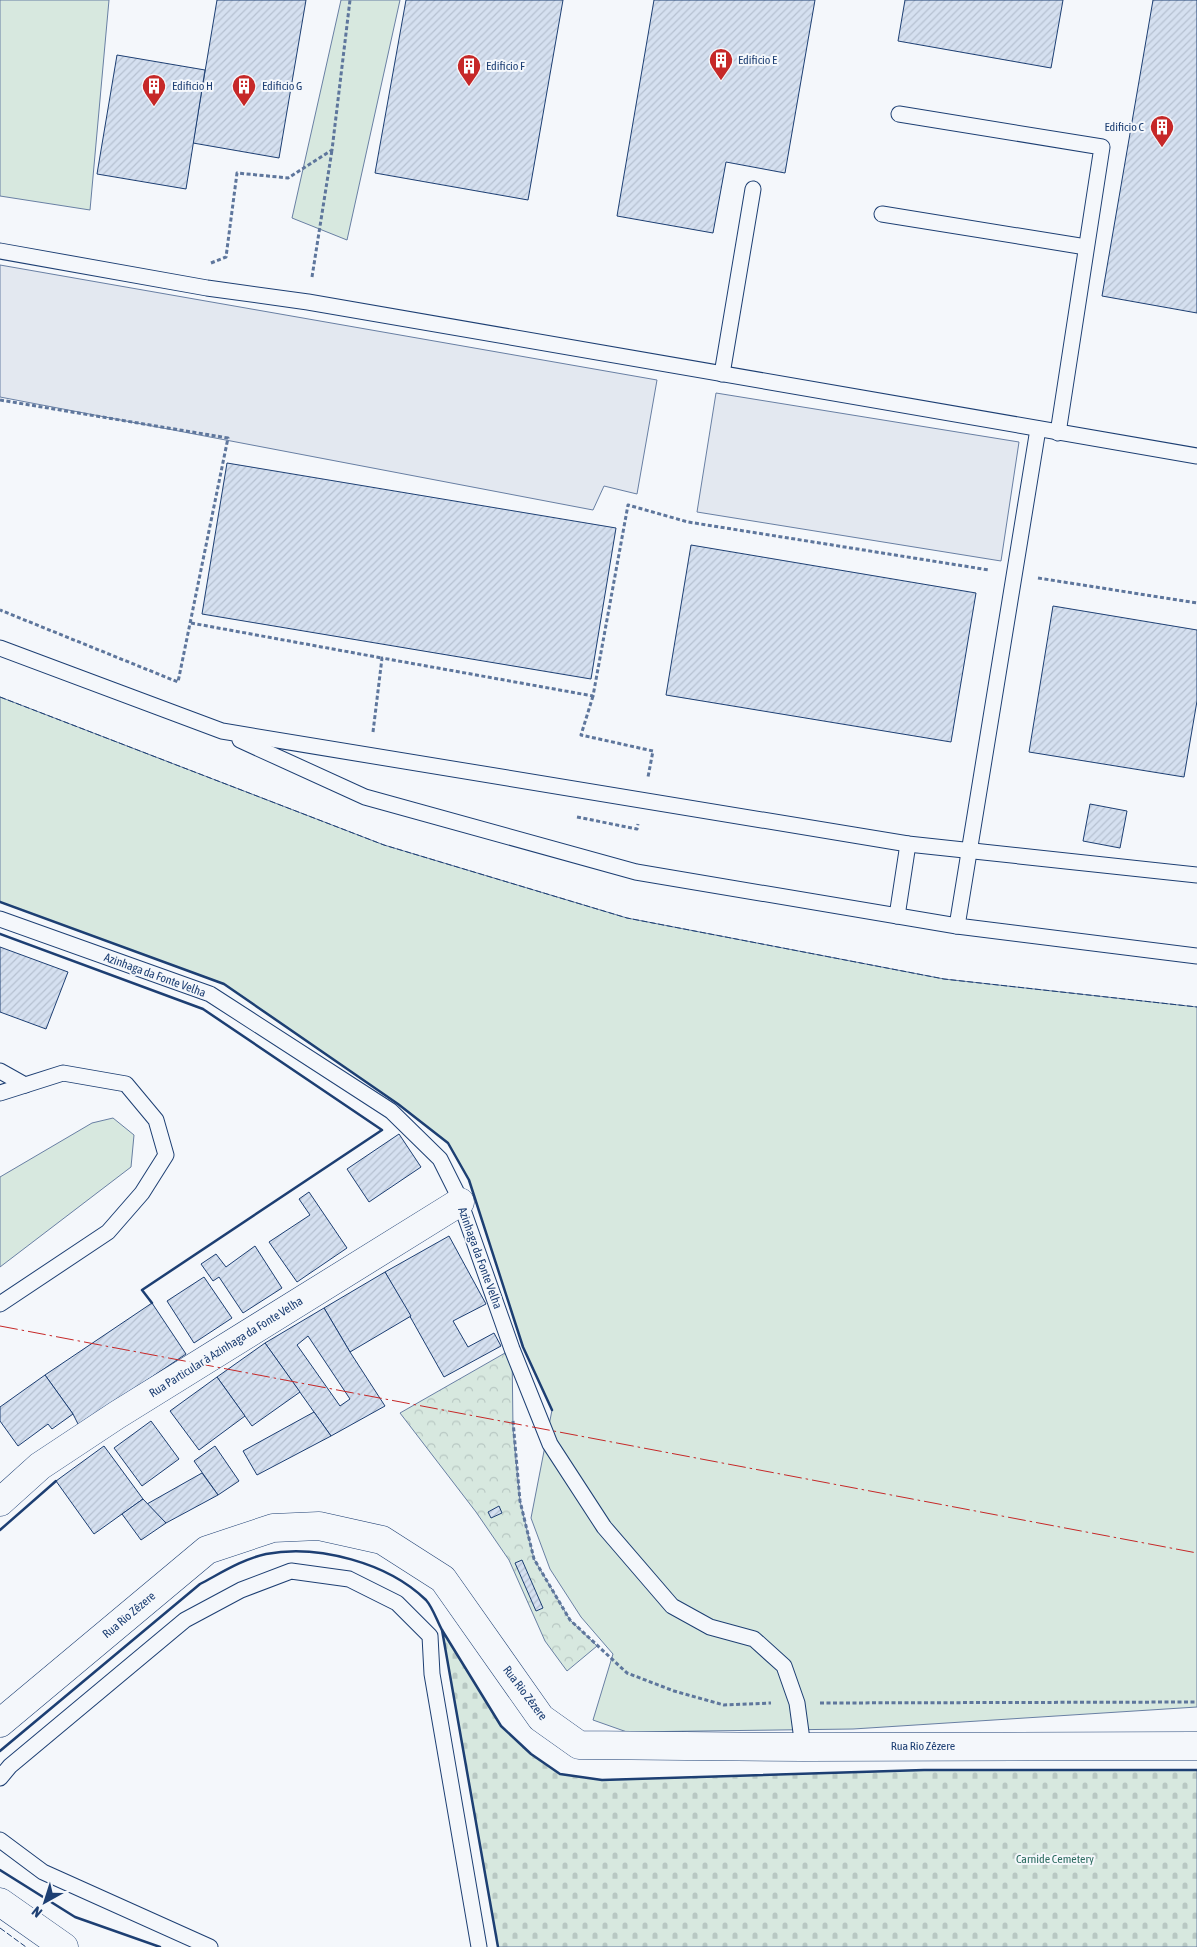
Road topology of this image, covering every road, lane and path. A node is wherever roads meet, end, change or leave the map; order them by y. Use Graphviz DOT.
graph roads {
  1 [pos="350,0"];
  2 [pos="898,114"];
  3 [pos="332,150"];
  4 [pos="753,189"];
  5 [pos="882,214"];
  6 [pos="1086,247"];
  7 [pos="0,251"];
  8 [pos="207,288"];
  9 [pos="308,302"];
  10 [pos="722,374"];
  11 [pos="0,400"];
  12 [pos="1038,429"];
  13 [pos="1058,433"];
  14 [pos="1197,456"];
  15 [pos="1014,574"];
  16 [pos="1197,603"];
  17 [pos="0,610"];
  18 [pos="191,622"];
  19 [pos="0,648"];
  20 [pos="382,658"];
  21 [pos="593,696"];
  22 [pos="222,731"];
  23 [pos="370,755"];
  24 [pos="644,801"];
  25 [pos="570,816"];
  26 [pos="908,844"];
  27 [pos="969,851"];
  28 [pos="1197,875"];
  29 [pos="897,916"];
  30 [pos="0,919"];
  31 [pos="956,926"];
  32 [pos="1197,956"];
  33 [pos="0,1071"];
  34 [pos="24,1085"];
  35 [pos="0,1093"];
  36 [pos="460,1202"];
  37 [pos="0,1304"];
  38 [pos="513,1412"];
  39 [pos="0,1502"];
  40 [pos="1197,1702"];
  41 [pos="797,1703"];
  42 [pos="0,1723"];
  43 [pos="1197,1746"];
  44 [pos="802,1747"];
  45 [pos="0,1778"];
  46 [pos="0,1840"];
  47 [pos="0,1902"];
  48 [pos="64,1947"];
  49 [pos="210,1947"];
  50 [pos="479,1947"];
  1 -- 3 [label="path"];
  2 -- 6 [label="lane"];
  3 -- 8 [label="path"];
  3 -- 9 [label="path"];
  4 -- 10 [label="lane"];
  5 -- 6 [label="lane"];
  6 -- 13 [label="lane"];
  7 -- 8 [label="lane"];
  8 -- 9 [label="lane"];
  9 -- 10 [label="lane"];
  10 -- 12 [label="lane"];
  11 -- 18 [label="path"];
  12 -- 13 [label="lane"];
  12 -- 15 [label="lane"];
  13 -- 14 [label="lane"];
  15 -- 16 [label="path"];
  15 -- 21 [label="path"];
  15 -- 27 [label="lane"];
  17 -- 18 [label="path"];
  18 -- 20 [label="path"];
  19 -- 22 [label="lane"];
  20 -- 21 [label="path"];
  20 -- 23 [label="path"];
  21 -- 24 [label="path"];
  22 -- 23 [label="lane"];
  22 -- 29 [label="lane"];
  23 -- 24 [label="lane"];
  24 -- 25 [label="path"];
  24 -- 26 [label="lane"];
  26 -- 27 [label="lane"];
  26 -- 29 [label="lane"];
  27 -- 28 [label="lane"];
  27 -- 31 [label="lane"];
  29 -- 31 [label="lane"];
  30 -- 36 [label="lane, Azinhaga da Fonte Velha"];
  31 -- 32 [label="lane"];
  33 -- 34 [label="lane"];
  34 -- 35 [label="lane"];
  34 -- 37 [label="lane"];
  36 -- 39 [label="street, Rua Particular à Azinhaga da Fonte Velha"];
  36 -- 41 [label="lane, Azinhaga da Fonte Velha"];
  38 -- 41 [label="path"];
  40 -- 41 [label="path"];
  41 -- 44 [label="lane, Azinhaga da Fonte Velha"];
  42 -- 44 [label="street, Rua Rio Zêzere"];
  43 -- 44 [label="street, Rua Rio Zêzere"];
  45 -- 50 [label="lane"];
  46 -- 49 [label="lane"];
  47 -- 48 [label="street"];
}
